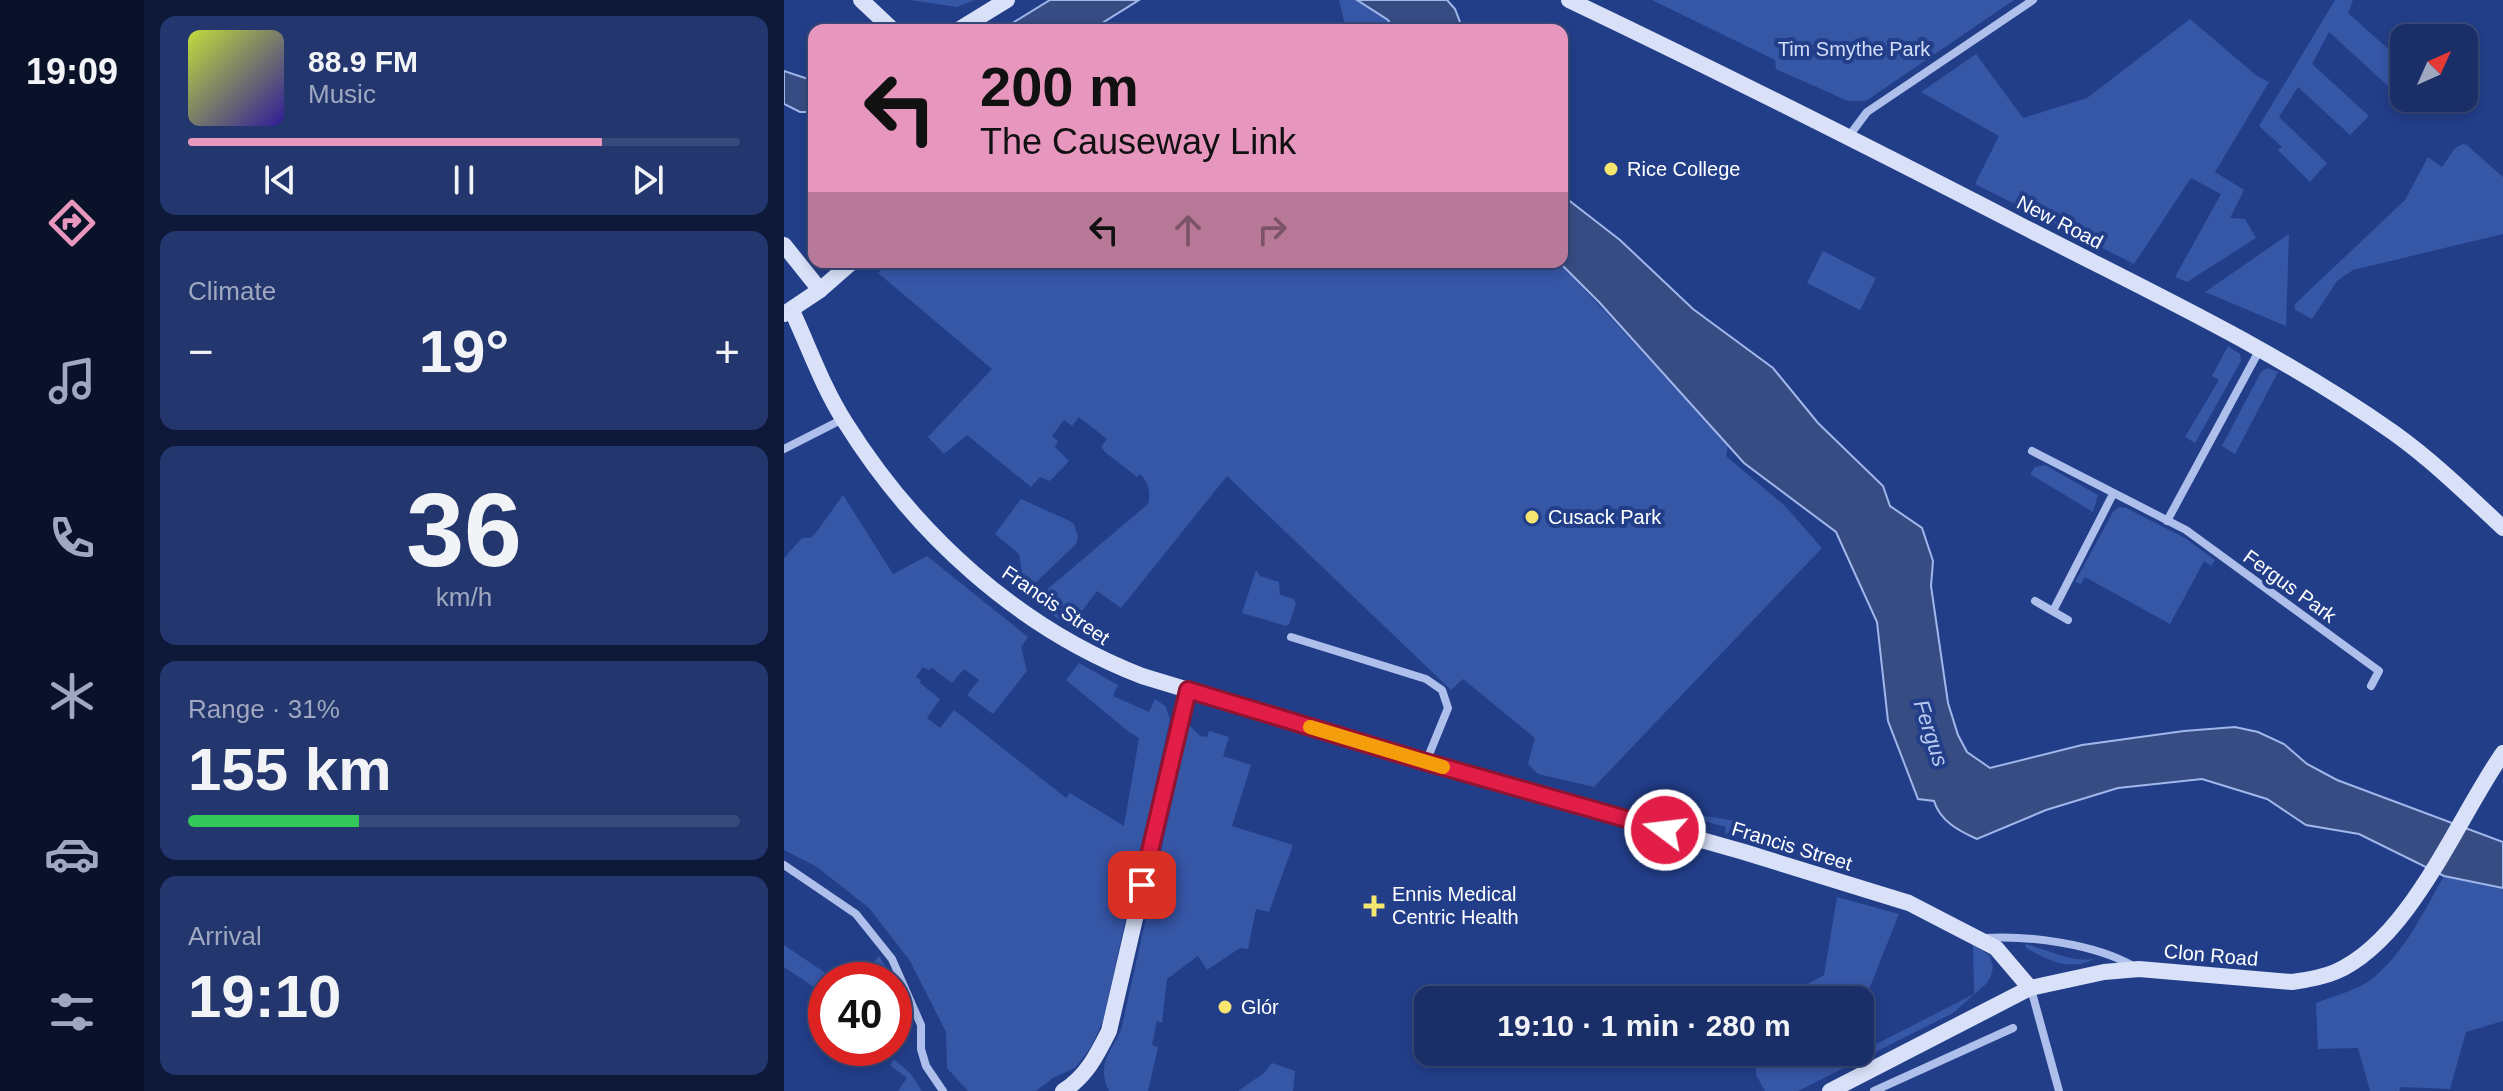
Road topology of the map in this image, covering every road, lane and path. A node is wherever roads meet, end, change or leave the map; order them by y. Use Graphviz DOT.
graph roads {
  1 [pos="861,0"];
  2 [pos="1007,0"];
  3 [pos="1569,0"];
  4 [pos="2033,0"];
  5 [pos="887,24"];
  6 [pos="968,24"];
  7 [pos="1849,136"];
  8 [pos="784,245"];
  9 [pos="845,268"];
  10 [pos="820,290"];
  11 [pos="788,313"];
  12 [pos="2260,349"];
  13 [pos="843,419"];
  14 [pos="784,449"];
  15 [pos="2032,451"];
  16 [pos="2113,494"];
  17 [pos="2167,521"];
  18 [pos="2503,528"];
  19 [pos="2035,601"];
  20 [pos="2053,611"];
  21 [pos="2068,620"];
  22 [pos="1291,637"];
  23 [pos="2371,686"];
  24 [pos="1188,690"];
  25 [pos="2503,753"];
  26 [pos="1426,762"];
  27 [pos="784,865"];
  28 [pos="1979,938"];
  29 [pos="2139,969"];
  30 [pos="2030,988"];
  31 [pos="2013,1028"];
  32 [pos="1942,1034"];
  33 [pos="1950,1055"];
  34 [pos="942,1090"];
  35 [pos="1063,1091"];
  36 [pos="1830,1091"];
  37 [pos="1874,1091"];
  38 [pos="2059,1091"];
  1 -- 5 [label="street"];
  2 -- 6 [label="street"];
  3 -- 7 [label="street, New Road"];
  4 -- 7 [label="street"];
  7 -- 12 [label="street, New Road"];
  8 -- 10 [label="street"];
  9 -- 10 [label="street"];
  10 -- 11 [label="street"];
  11 -- 13 [label="street, Francis Street"];
  12 -- 17 [label="street"];
  12 -- 18 [label="street, New Road"];
  13 -- 14 [label="street"];
  13 -- 24 [label="street, Francis Street"];
  15 -- 16 [label="street, Fergus Park"];
  16 -- 17 [label="street, Fergus Park"];
  16 -- 20 [label="street"];
  17 -- 23 [label="street, Fergus Park"];
  19 -- 20 [label="street"];
  20 -- 21 [label="street"];
  22 -- 26 [label="street"];
  24 -- 26 [label="street, Francis Street"];
  24 -- 35 [label="street"];
  25 -- 29 [label="street, Clon Road"];
  26 -- 28 [label="street, Francis Street"];
  27 -- 34 [label="street"];
  28 -- 29 [label="street"];
  28 -- 30 [label="street, Francis Street"];
  29 -- 30 [label="street, Clon Road"];
  30 -- 32 [label="street, Clon Road"];
  30 -- 38 [label="street"];
  31 -- 33 [label="street"];
  32 -- 33 [label="street"];
  32 -- 36 [label="street, Clon Road"];
  33 -- 37 [label="street"];
}
